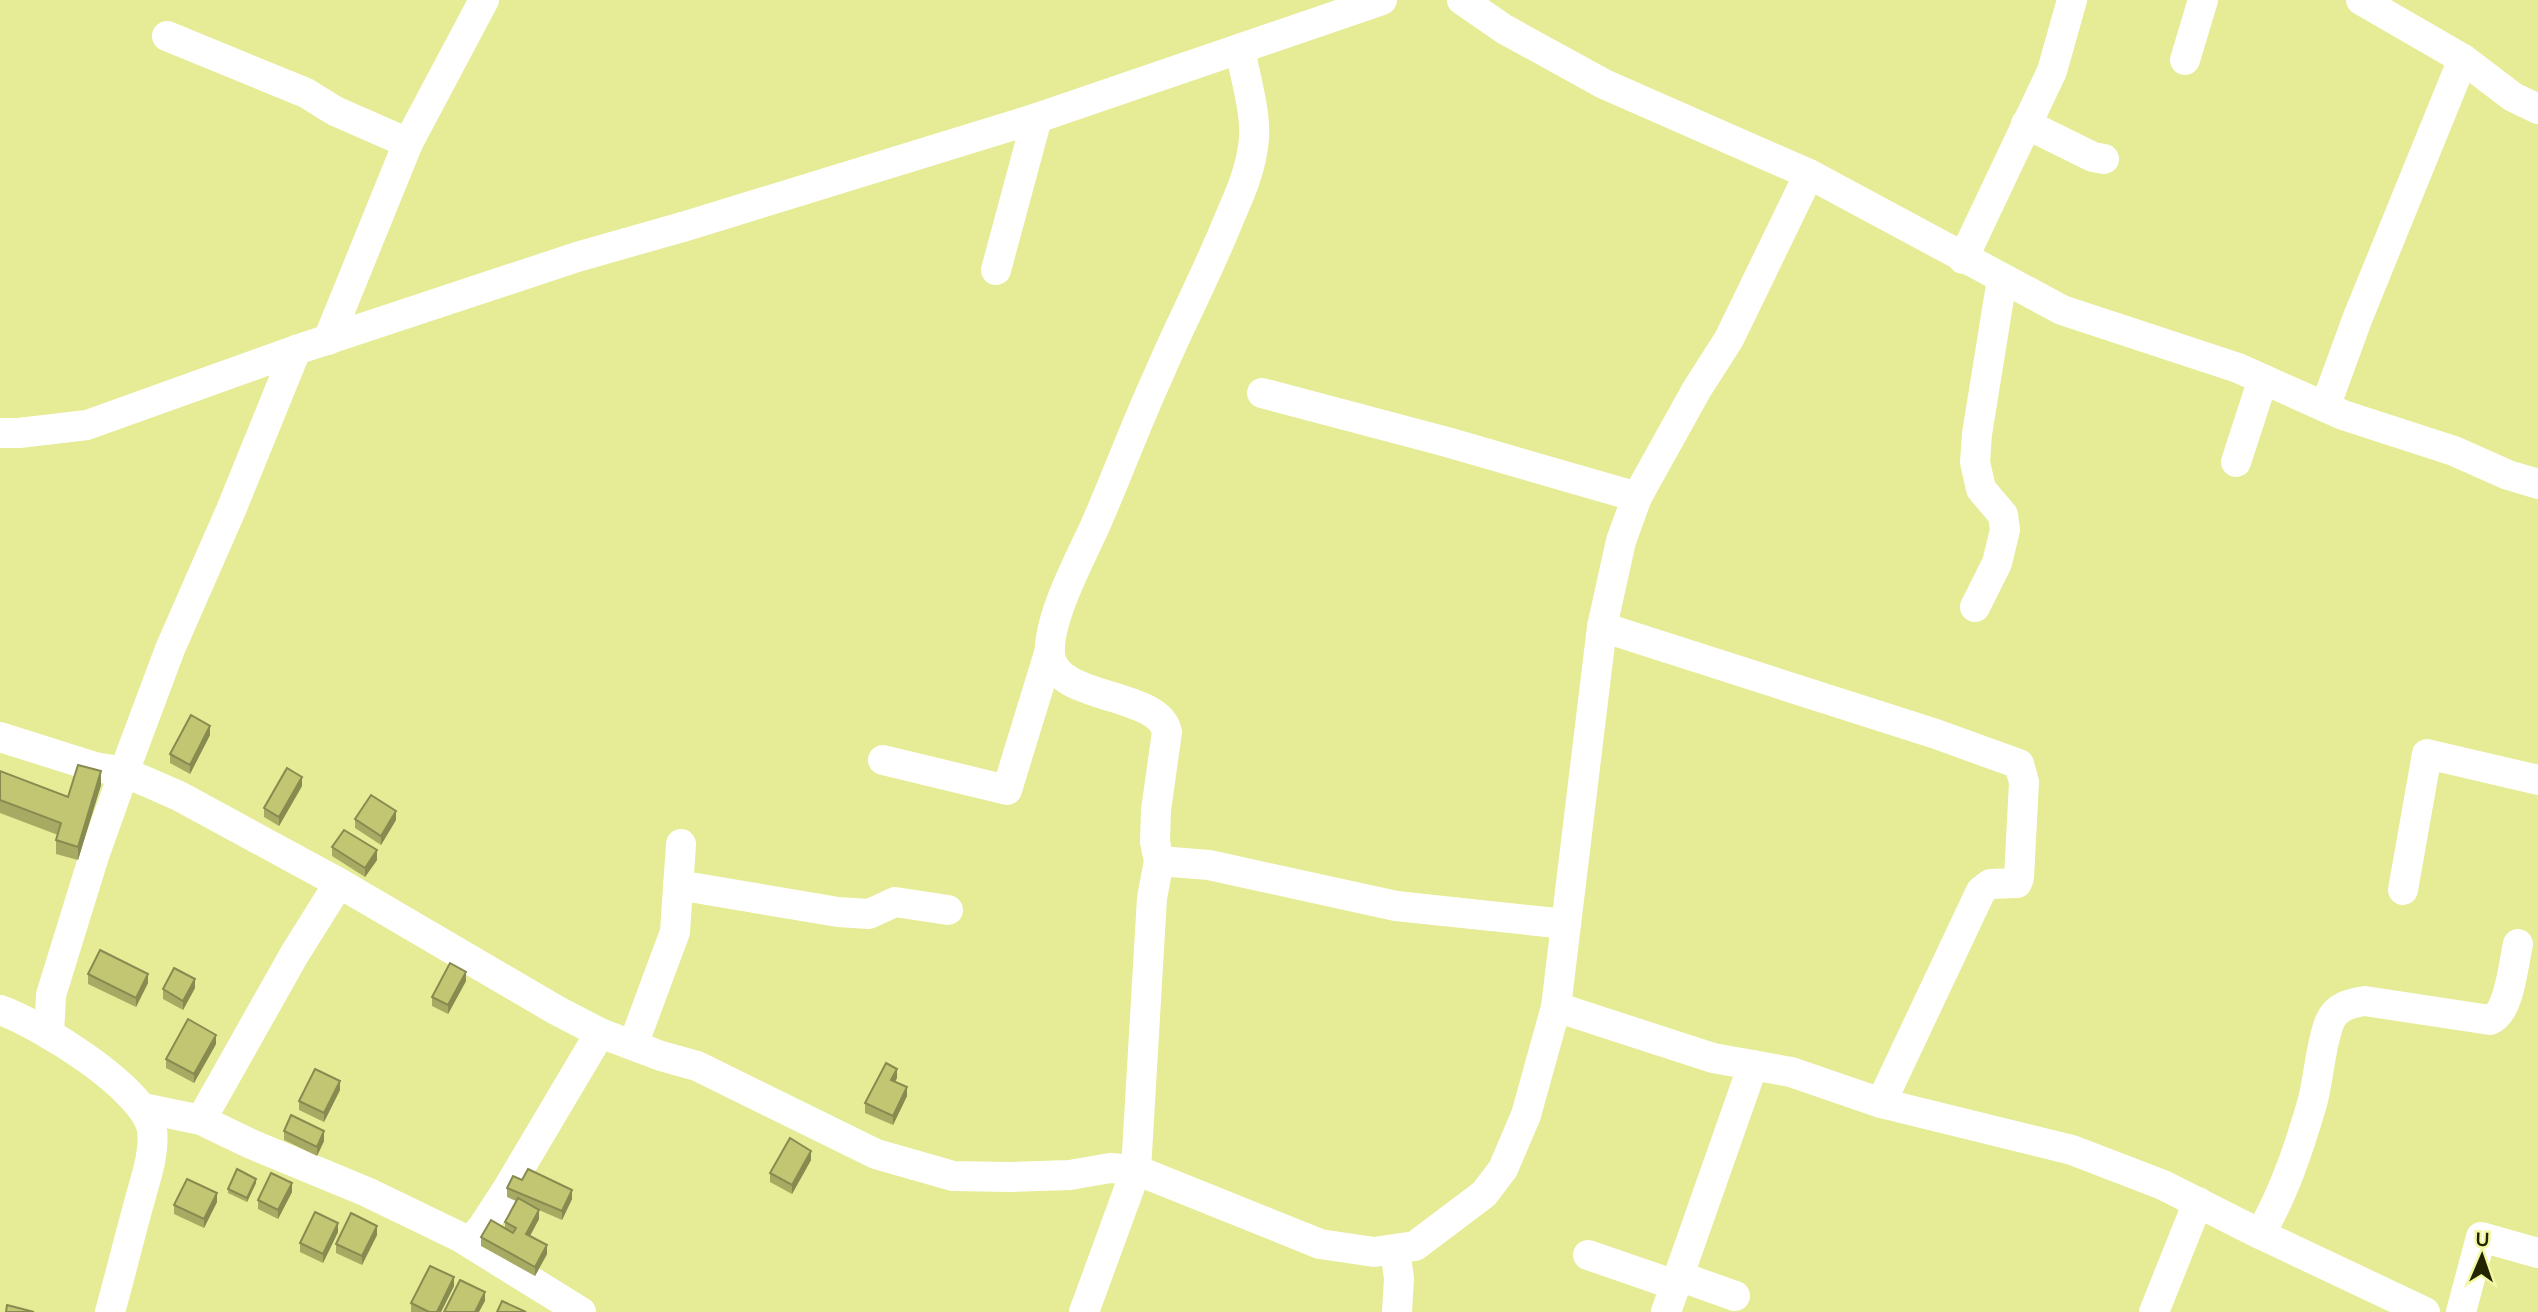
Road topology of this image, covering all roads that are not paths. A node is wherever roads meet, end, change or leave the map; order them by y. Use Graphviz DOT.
graph roads {
  1 [pos="484,0"];
  2 [pos="1382,0"];
  3 [pos="1462,0"];
  4 [pos="2072,0"];
  5 [pos="2203,0"];
  6 [pos="2361,0"];
  7 [pos="167,36"];
  8 [pos="1240,49"];
  9 [pos="2463,59"];
  10 [pos="2185,61"];
  11 [pos="2538,109"];
  12 [pos="1037,118"];
  13 [pos="2026,124"];
  14 [pos="408,143"];
  15 [pos="2104,159"];
  16 [pos="1809,174"];
  17 [pos="1963,259"];
  18 [pos="996,270"];
  19 [pos="2002,279"];
  20 [pos="328,340"];
  21 [pos="296,350"];
  22 [pos="2263,379"];
  23 [pos="1262,393"];
  24 [pos="2325,407"];
  25 [pos="0,433"];
  26 [pos="2236,462"];
  27 [pos="2538,484"];
  28 [pos="1637,498"];
  29 [pos="1975,607"];
  30 [pos="1602,626"];
  31 [pos="1050,650"];
  32 [pos="0,737"];
  33 [pos="883,760"];
  34 [pos="124,772"];
  35 [pos="2538,780"];
  36 [pos="681,844"];
  37 [pos="1159,861"];
  38 [pos="339,883"];
  39 [pos="678,886"];
  40 [pos="2403,890"];
  41 [pos="948,909"];
  42 [pos="1566,924"];
  43 [pos="2518,944"];
  44 [pos="1556,1007"];
  45 [pos="0,1010"];
  46 [pos="600,1033"];
  47 [pos="49,1034"];
  48 [pos="633,1045"];
  49 [pos="1753,1065"];
  50 [pos="1881,1103"];
  51 [pos="143,1108"];
  52 [pos="201,1120"];
  53 [pos="1136,1170"];
  54 [pos="2198,1202"];
  55 [pos="2260,1234"];
  56 [pos="469,1242"];
  57 [pos="1395,1250"];
  58 [pos="2538,1253"];
  59 [pos="1588,1255"];
  60 [pos="1673,1291"];
  61 [pos="1735,1296"];
  62 [pos="110,1312"];
  63 [pos="581,1312"];
  64 [pos="1084,1312"];
  65 [pos="1397,1312"];
  66 [pos="2154,1312"];
  67 [pos="2425,1312"];
  68 [pos="2461,1312"];
  1 -- 14 [label="street"];
  2 -- 8 [label="street"];
  3 -- 16 [label="street"];
  4 -- 13 [label="street"];
  5 -- 10 [label="street"];
  6 -- 9 [label="street"];
  7 -- 14 [label="street"];
  8 -- 12 [label="street"];
  8 -- 31 [label="street"];
  9 -- 11 [label="street"];
  9 -- 24 [label="street"];
  12 -- 18 [label="street"];
  12 -- 20 [label="street"];
  13 -- 15 [label="street"];
  13 -- 17 [label="street"];
  14 -- 20 [label="street"];
  16 -- 17 [label="street"];
  16 -- 28 [label="street"];
  17 -- 19 [label="street"];
  19 -- 22 [label="street"];
  19 -- 29 [label="street"];
  20 -- 21 [label="street"];
  21 -- 25 [label="street"];
  21 -- 34 [label="street"];
  22 -- 24 [label="street"];
  22 -- 26 [label="street"];
  23 -- 28 [label="street"];
  24 -- 27 [label="street"];
  28 -- 30 [label="street"];
  30 -- 42 [label="street"];
  30 -- 50 [label="street"];
  31 -- 33 [label="street"];
  31 -- 37 [label="street"];
  32 -- 34 [label="street"];
  34 -- 38 [label="street"];
  34 -- 47 [label="street"];
  35 -- 40 [label="street"];
  36 -- 39 [label="street"];
  37 -- 42 [label="street"];
  37 -- 53 [label="street"];
  38 -- 46 [label="street"];
  38 -- 52 [label="street"];
  39 -- 41 [label="street"];
  39 -- 48 [label="street"];
  42 -- 44 [label="street"];
  43 -- 55 [label="street"];
  44 -- 49 [label="street"];
  44 -- 57 [label="street"];
  45 -- 47 [label="street"];
  46 -- 48 [label="street"];
  46 -- 56 [label="street"];
  47 -- 51 [label="street"];
  48 -- 53 [label="street"];
  49 -- 50 [label="street"];
  49 -- 60 [label="street"];
  50 -- 54 [label="street"];
  51 -- 52 [label="street"];
  51 -- 62 [label="street"];
  52 -- 56 [label="street"];
  53 -- 57 [label="street"];
  53 -- 64 [label="street"];
  54 -- 55 [label="street"];
  54 -- 66 [label="street"];
  55 -- 67 [label="street"];
  56 -- 63 [label="street"];
  57 -- 65 [label="street"];
  58 -- 68 [label="street"];
  59 -- 60 [label="street"];
  60 -- 61 [label="street"];
}
